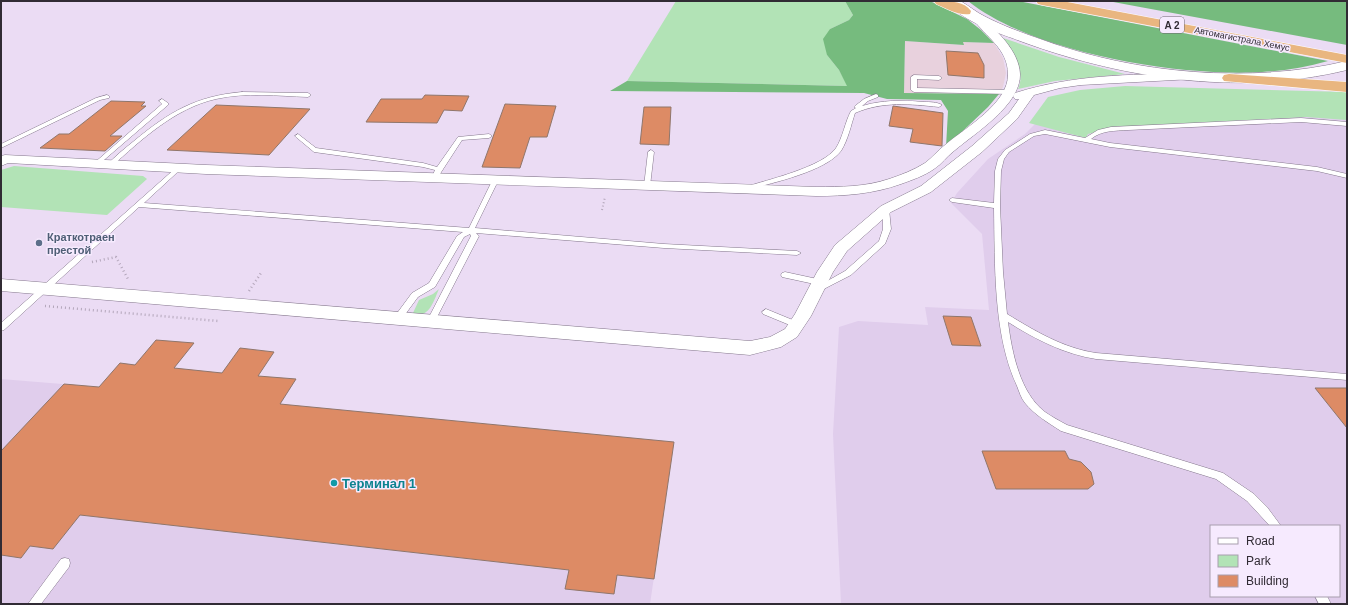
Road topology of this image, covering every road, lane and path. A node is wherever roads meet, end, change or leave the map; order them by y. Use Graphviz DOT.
graph roads {
  1 [pos="940,1"];
  2 [pos="953,1"];
  3 [pos="1042,1"];
  4 [pos="1085,1"];
  5 [pos="966,11"];
  6 [pos="978,19"];
  7 [pos="1308,47"];
  8 [pos="1347,50"];
  9 [pos="1346,64"];
  10 [pos="1199,77"];
  11 [pos="939,78"];
  12 [pos="1229,78"];
  13 [pos="1347,87"];
  14 [pos="1010,92"];
  15 [pos="1030,92"];
  16 [pos="308,95"];
  17 [pos="876,96"];
  18 [pos="107,97"];
  19 [pos="162,101"];
  20 [pos="939,105"];
  21 [pos="852,112"];
  22 [pos="1347,124"];
  23 [pos="298,136"];
  24 [pos="489,136"];
  25 [pos="1086,141"];
  26 [pos="977,149"];
  27 [pos="651,152"];
  28 [pos="2,157"];
  29 [pos="102,165"];
  30 [pos="180,167"];
  31 [pos="437,173"];
  32 [pos="1347,176"];
  33 [pos="496,179"];
  34 [pos="647,186"];
  35 [pos="746,188"];
  36 [pos="605,195"];
  37 [pos="952,200"];
  38 [pos="137,205"];
  39 [pos="997,206"];
  40 [pos="886,209"];
  41 [pos="602,210"];
  42 [pos="471,230"];
  43 [pos="797,253"];
  44 [pos="89,263"];
  45 [pos="261,273"];
  46 [pos="785,275"];
  47 [pos="1,285"];
  48 [pos="131,285"];
  49 [pos="817,286"];
  50 [pos="44,288"];
  51 [pos="248,293"];
  52 [pos="43,306"];
  53 [pos="766,312"];
  54 [pos="1003,315"];
  55 [pos="398,318"];
  56 [pos="218,321"];
  57 [pos="431,321"];
  58 [pos="797,325"];
  59 [pos="1,328"];
  60 [pos="1347,377"];
  61 [pos="1275,525"];
  62 [pos="65,563"];
  63 [pos="34,604"];
  1 -- 5 [label="highway"];
  2 -- 5 [label="main road"];
  3 -- 7 [label="highway, Автомагистрала Хемус / A 2"];
  4 -- 7 [label="highway, Автомагистрала Хемус / A 2"];
  5 -- 6 [label="main road"];
  6 -- 10 [label="main road"];
  6 -- 14 [label="street"];
  7 -- 8 [label="highway, Автомагистрала Хемус / A 2"];
  7 -- 9 [label="highway, Автомагистрала Хемус / A 2"];
  9 -- 12 [label="main road"];
  10 -- 12 [label="main road"];
  10 -- 15 [label="street"];
  11 -- 14 [label="lane"];
  12 -- 13 [label="highway"];
  14 -- 35 [label="street"];
  15 -- 26 [label="street"];
  15 -- 26 [label="street"];
  16 -- 29 [label="lane"];
  17 -- 21 [label="lane"];
  18 -- 28 [label="lane"];
  19 -- 29 [label="lane"];
  20 -- 21 [label="lane"];
  21 -- 35 [label="lane"];
  22 -- 25 [label="lane"];
  23 -- 31 [label="lane"];
  24 -- 31 [label="lane"];
  25 -- 32 [label="lane"];
  25 -- 39 [label="lane"];
  26 -- 40 [label="street"];
  27 -- 34 [label="lane"];
  28 -- 29 [label="street"];
  29 -- 30 [label="street"];
  30 -- 31 [label="street"];
  30 -- 38 [label="lane"];
  31 -- 33 [label="street"];
  33 -- 34 [label="street"];
  33 -- 42 [label="lane"];
  34 -- 35 [label="street"];
  36 -- 41 [label="path"];
  37 -- 39 [label="lane"];
  38 -- 42 [label="lane"];
  38 -- 50 [label="lane"];
  39 -- 54 [label="lane"];
  40 -- 49 [label="street"];
  40 -- 49 [label="lane"];
  42 -- 43 [label="lane"];
  42 -- 55 [label="lane"];
  42 -- 57 [label="lane"];
  44 -- 48 [label="path"];
  45 -- 51 [label="path"];
  46 -- 49 [label="lane"];
  47 -- 50 [label="street"];
  49 -- 58 [label="street"];
  50 -- 55 [label="street"];
  50 -- 59 [label="lane"];
  52 -- 56 [label="path"];
  53 -- 58 [label="lane"];
  54 -- 60 [label="lane"];
  54 -- 61 [label="lane"];
  55 -- 57 [label="street"];
  57 -- 58 [label="street"];
  62 -- 63 [label="lane"];
}
